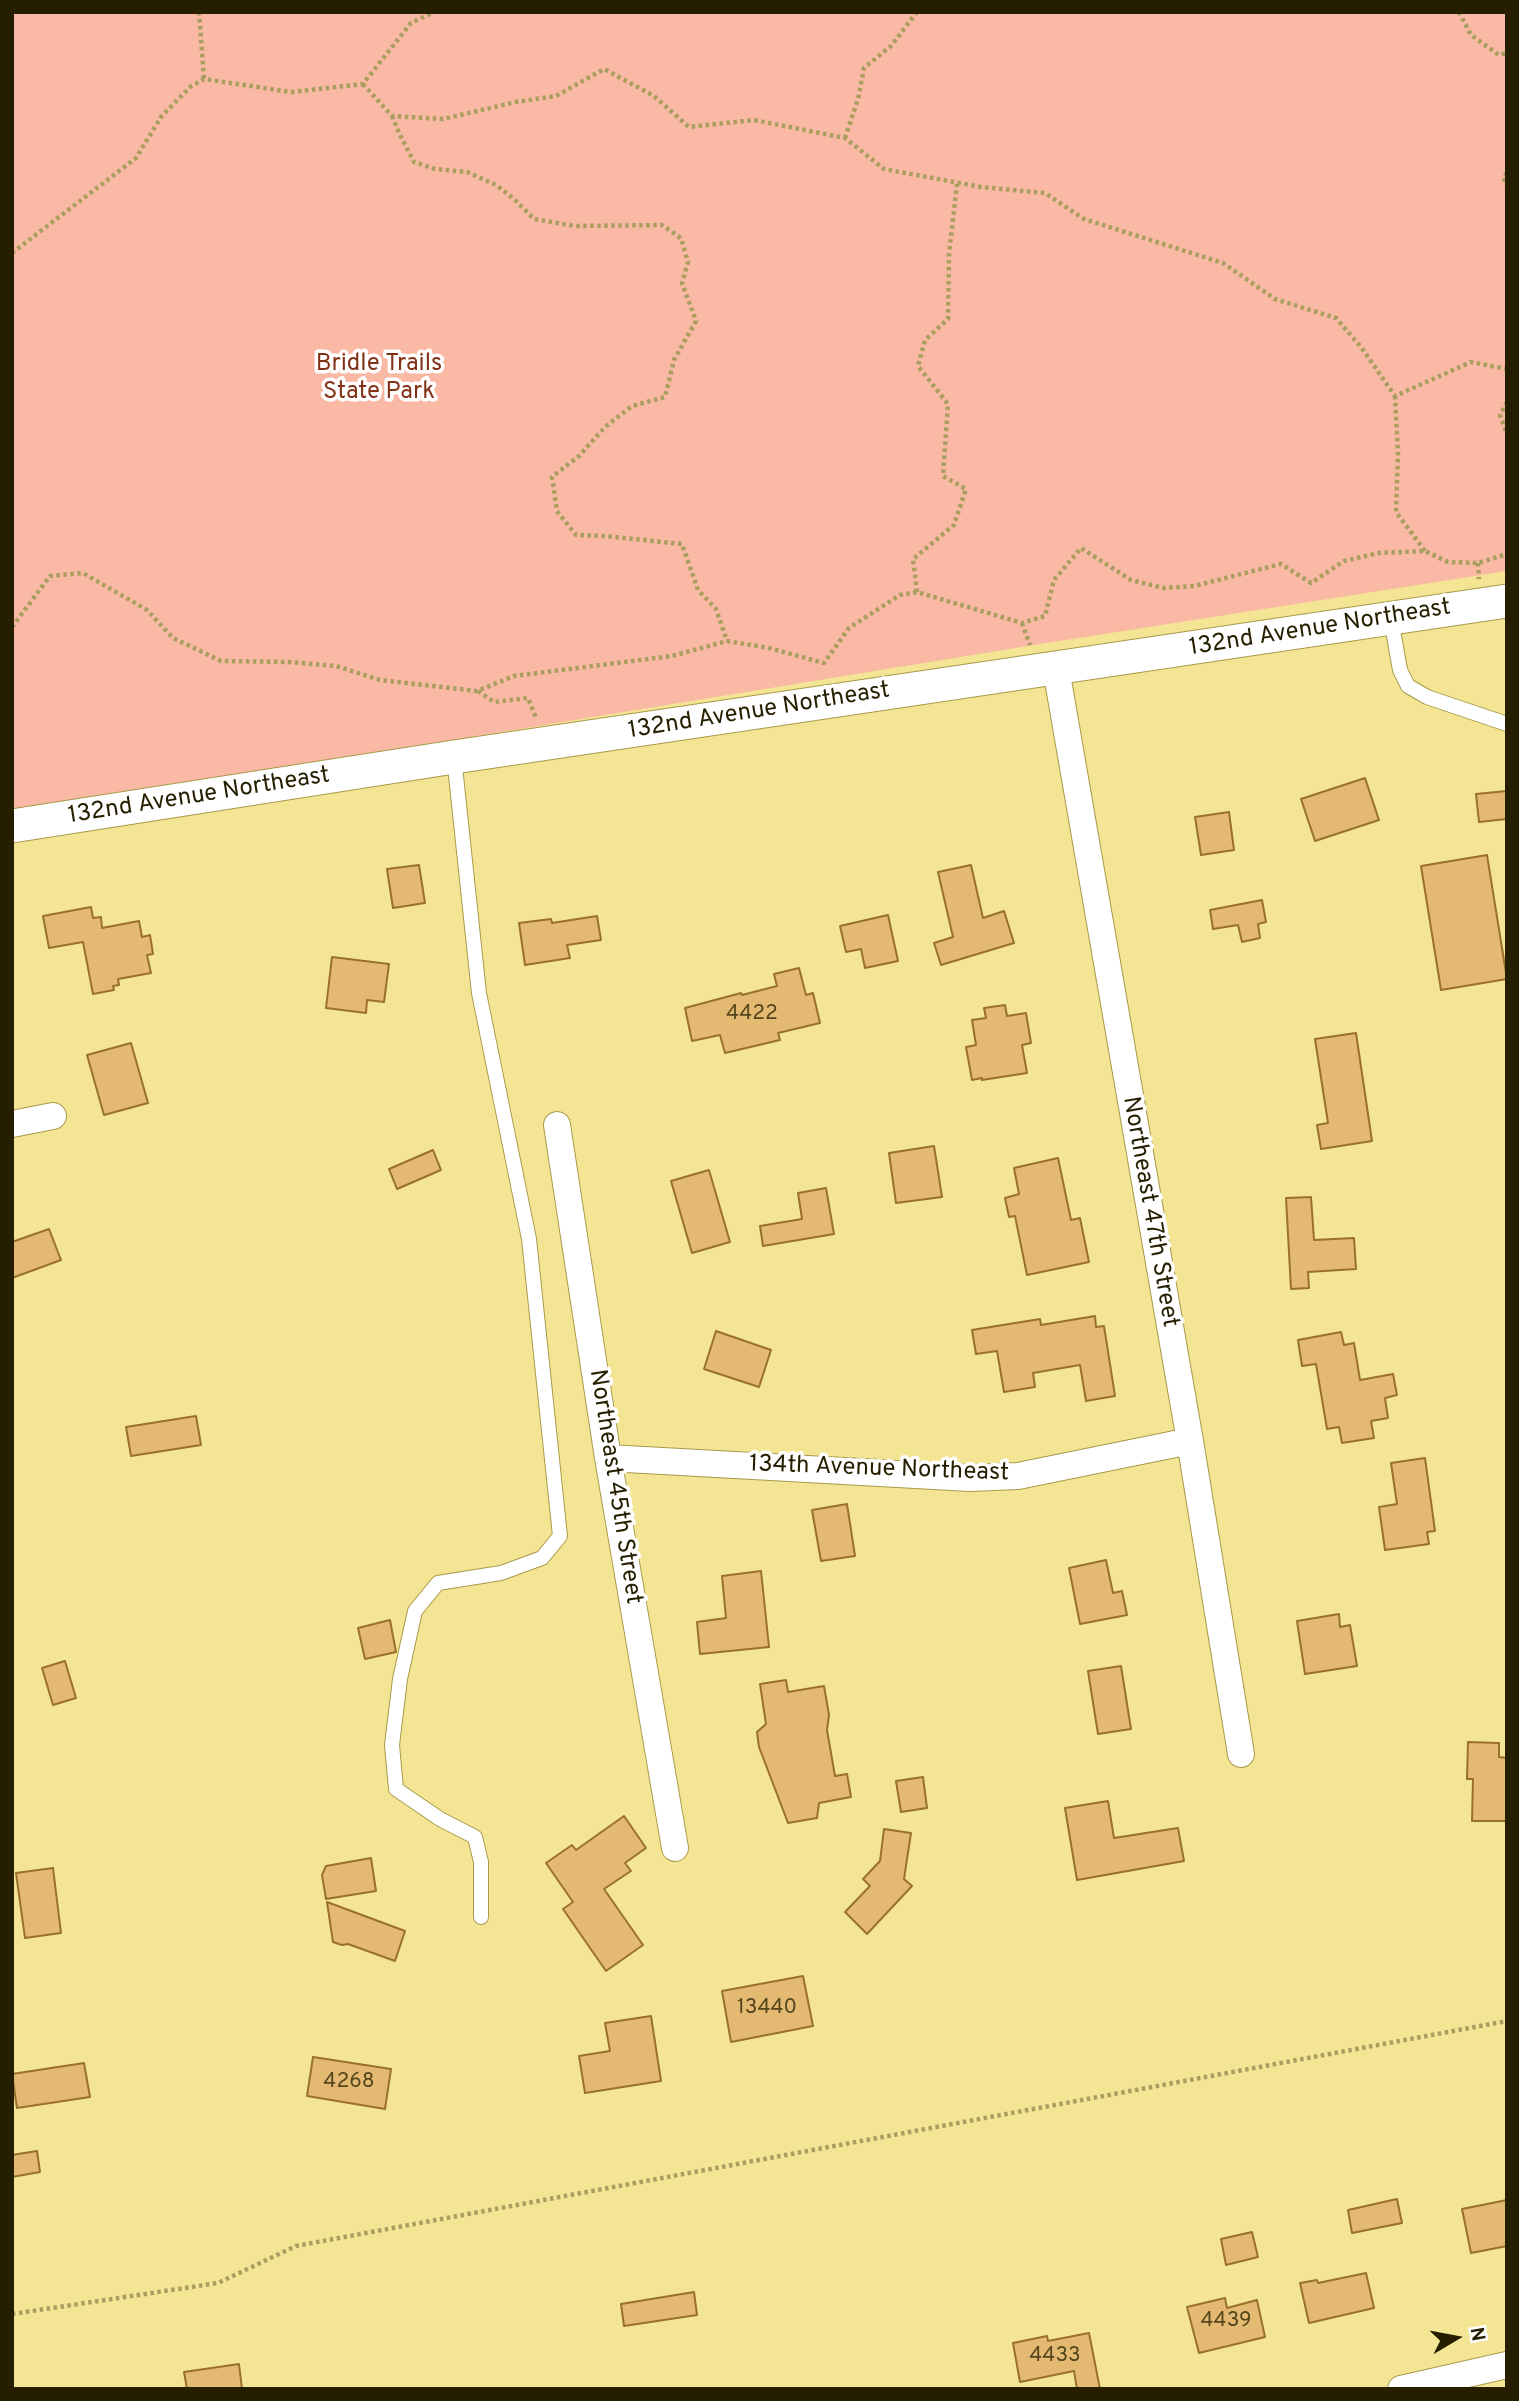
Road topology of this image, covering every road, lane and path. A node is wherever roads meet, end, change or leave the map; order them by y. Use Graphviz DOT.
graph roads {
  1 [pos="199,12"];
  2 [pos="434,12"];
  3 [pos="917,12"];
  4 [pos="1459,12"];
  5 [pos="1507,53"];
  6 [pos="204,79"];
  7 [pos="363,84"];
  8 [pos="392,116"];
  9 [pos="845,138"];
  10 [pos="1507,173"];
  11 [pos="957,184"];
  12 [pos="1507,187"];
  13 [pos="12,253"];
  14 [pos="1507,369"];
  15 [pos="1395,396"];
  16 [pos="1507,402"];
  17 [pos="1507,434"];
  18 [pos="1425,551"];
  19 [pos="1507,554"];
  20 [pos="917,592"];
  21 [pos="1507,601"];
  22 [pos="1391,619"];
  23 [pos="1021,624"];
  24 [pos="12,627"];
  25 [pos="727,641"];
  26 [pos="1044,659"];
  27 [pos="477,691"];
  28 [pos="1507,724"];
  29 [pos="546,744"];
  30 [pos="454,757"];
  31 [pos="12,826"];
  32 [pos="53,1116"];
  33 [pos="12,1124"];
  34 [pos="557,1125"];
  35 [pos="1190,1441"];
  36 [pos="608,1458"];
  37 [pos="1241,1754"];
  38 [pos="675,1848"];
  39 [pos="481,1917"];
  40 [pos="1507,2021"];
  41 [pos="12,2314"];
  42 [pos="1507,2365"];
  43 [pos="1401,2389"];
  1 -- 6 [label="path"];
  2 -- 7 [label="path"];
  3 -- 9 [label="path"];
  4 -- 5 [label="path"];
  6 -- 7 [label="path"];
  6 -- 13 [label="path"];
  7 -- 8 [label="path"];
  8 -- 9 [label="path"];
  8 -- 25 [label="path"];
  9 -- 11 [label="path"];
  10 -- 12 [label="path"];
  11 -- 15 [label="path"];
  11 -- 20 [label="path"];
  14 -- 15 [label="path"];
  15 -- 18 [label="path"];
  16 -- 17 [label="path"];
  18 -- 19 [label="path"];
  18 -- 23 [label="path"];
  20 -- 23 [label="path"];
  20 -- 25 [label="path"];
  21 -- 22 [label="street, 132nd Avenue Northeast"];
  22 -- 26 [label="street, 132nd Avenue Northeast"];
  22 -- 28 [label="lane"];
  23 -- 26 [label="path"];
  24 -- 27 [label="path"];
  25 -- 27 [label="path"];
  26 -- 29 [label="street, 132nd Avenue Northeast"];
  26 -- 35 [label="street, Northeast 47th Street"];
  27 -- 29 [label="path"];
  29 -- 30 [label="street, 132nd Avenue Northeast"];
  30 -- 31 [label="street, 132nd Avenue Northeast"];
  30 -- 39 [label="lane"];
  32 -- 33 [label="street"];
  34 -- 36 [label="street, Northeast 45th Street"];
  35 -- 36 [label="street, 134th Avenue Northeast"];
  35 -- 37 [label="street, Northeast 47th Street"];
  36 -- 38 [label="street, Northeast 45th Street"];
  40 -- 41 [label="path"];
  42 -- 43 [label="street"];
}
